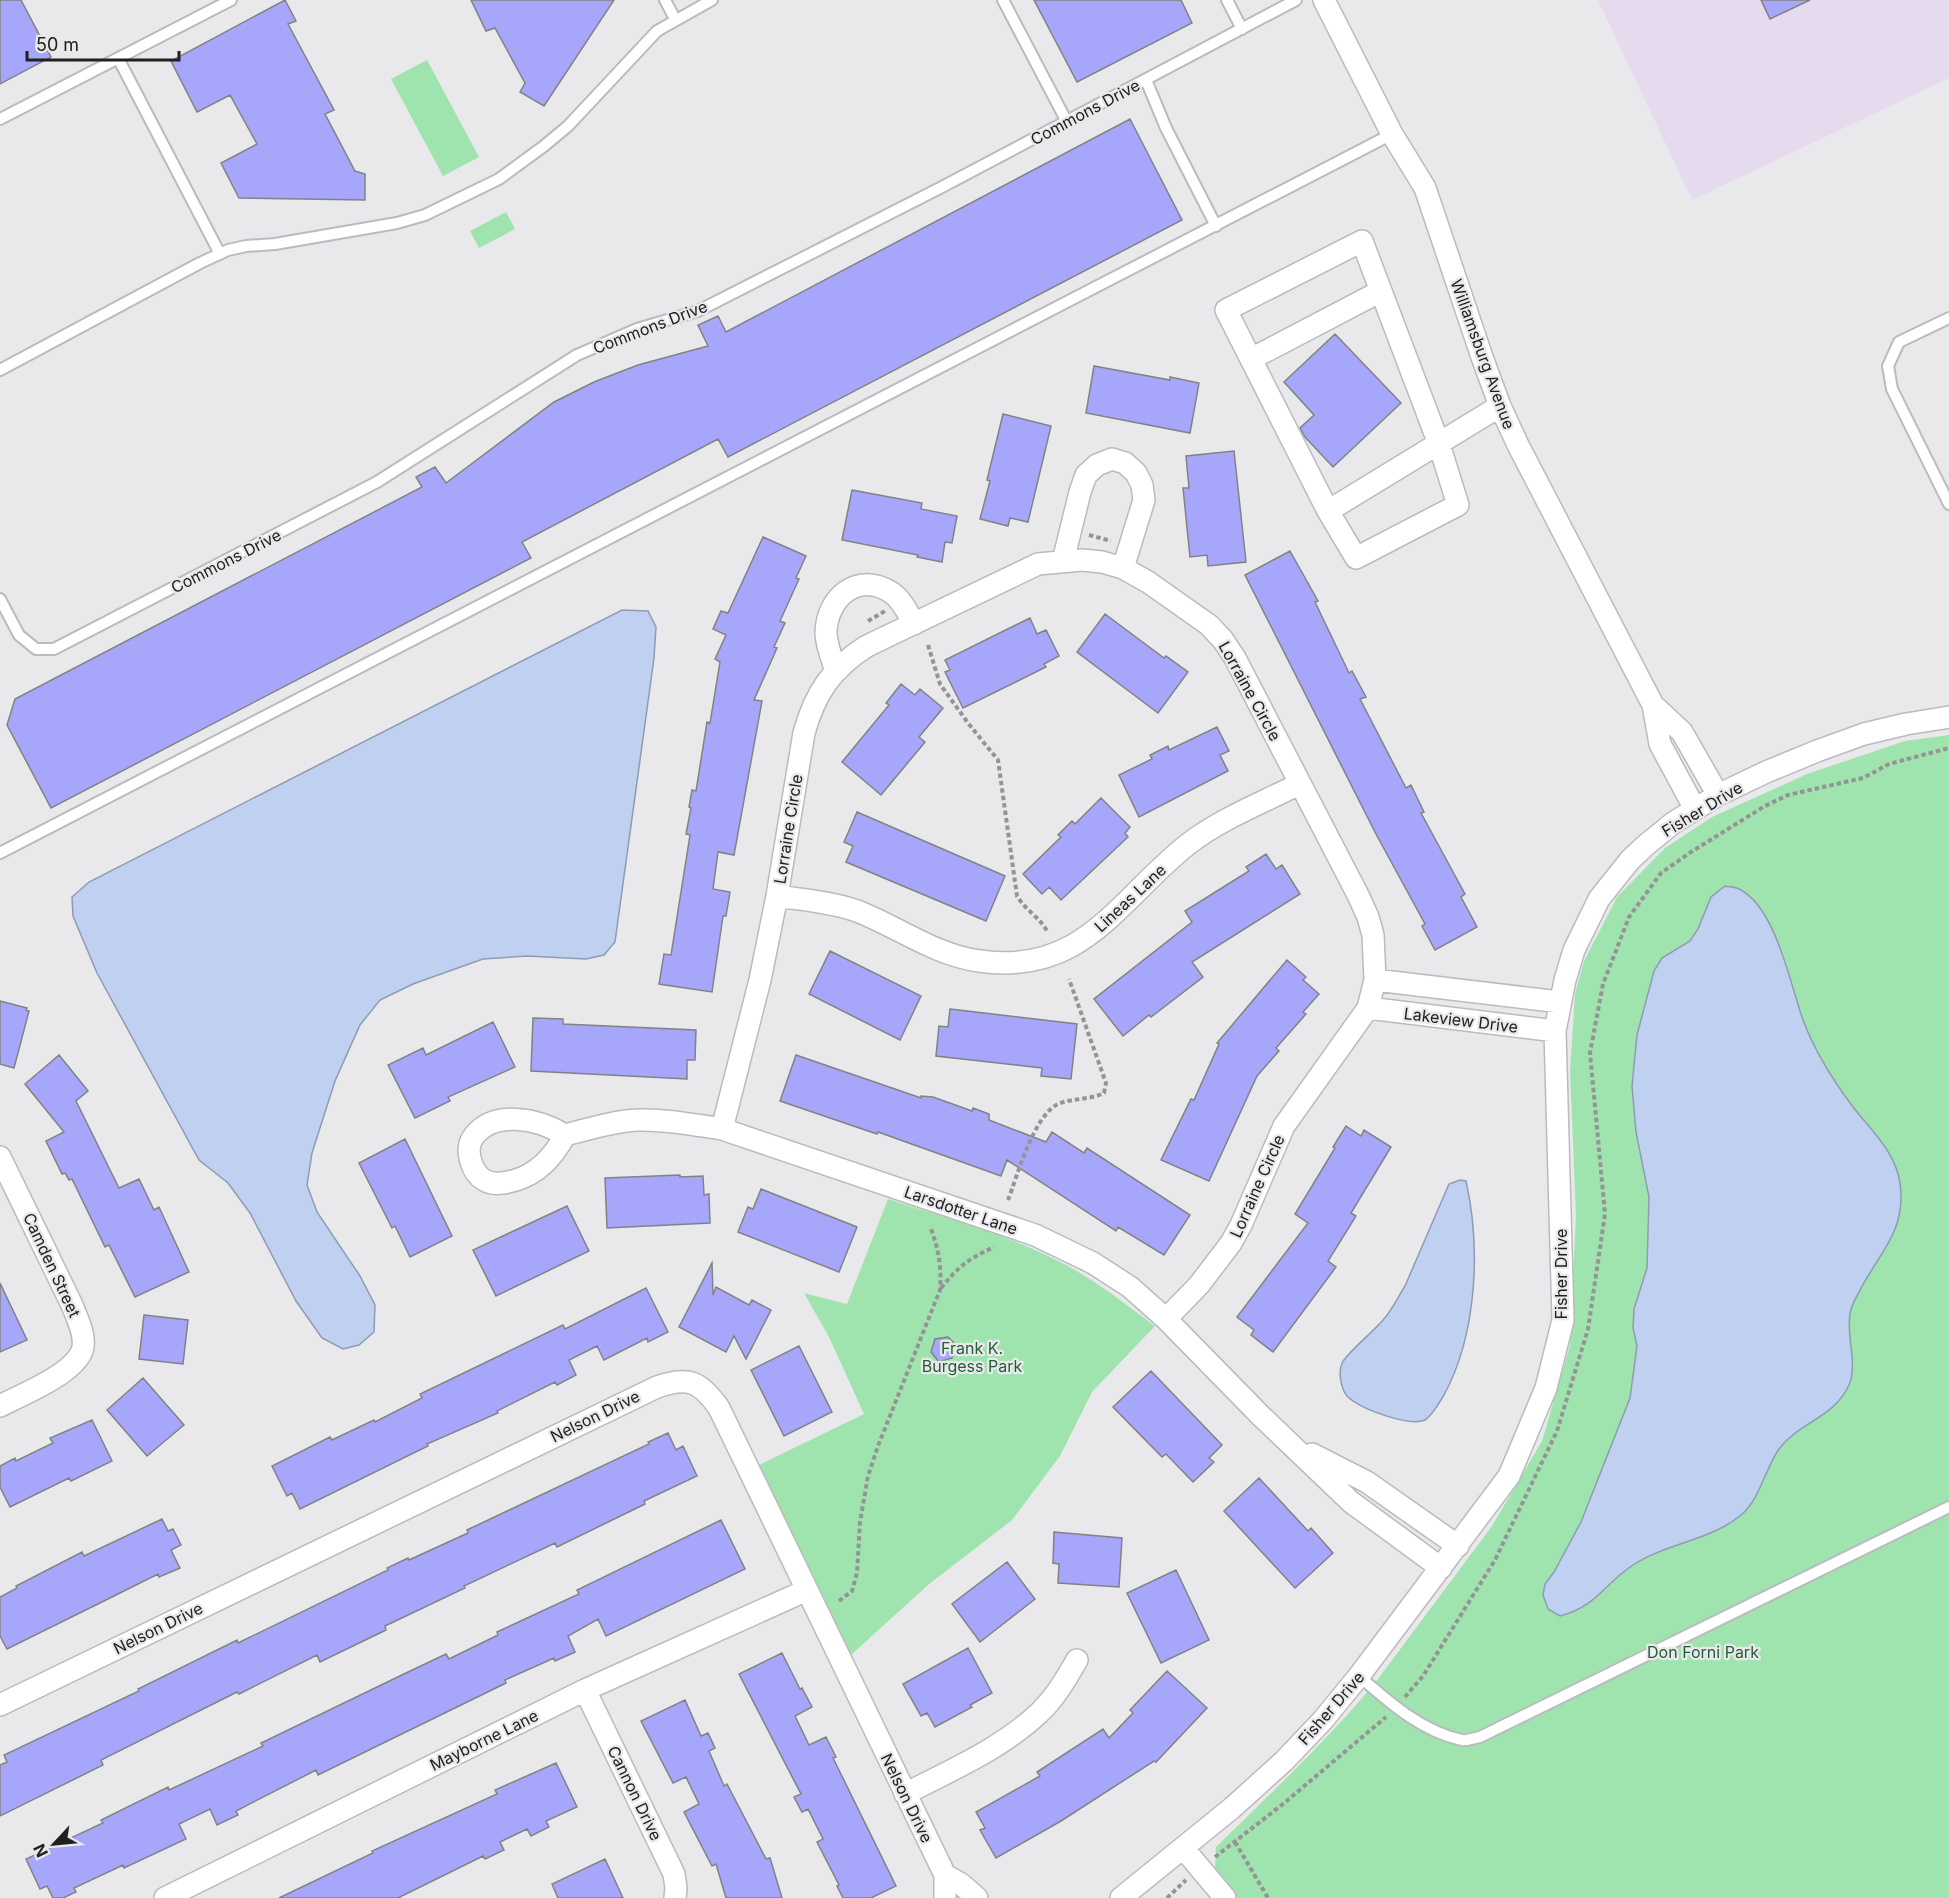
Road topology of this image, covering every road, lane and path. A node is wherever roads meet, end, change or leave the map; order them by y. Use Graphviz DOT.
graph roads {
  1 [pos="231,0"];
  2 [pos="665,0"];
  3 [pos="712,0"];
  4 [pos="1003,0"];
  5 [pos="1227,0"];
  6 [pos="1296,0"];
  7 [pos="1324,0"];
  8 [pos="675,19"];
  9 [pos="1242,29"];
  10 [pos="118,58"];
  11 [pos="1146,80"];
  12 [pos="0,119"];
  13 [pos="1067,122"];
  14 [pos="1392,134"];
  15 [pos="1216,226"];
  16 [pos="220,254"];
  17 [pos="1381,291"];
  18 [pos="1949,318"];
  19 [pos="1251,359"];
  20 [pos="0,370"];
  21 [pos="1500,406"];
  22 [pos="1439,444"];
  23 [pos="1949,504"];
  24 [pos="1328,511"];
  25 [pos="1082,533"];
  26 [pos="1118,543"];
  27 [pos="1063,561"];
  28 [pos="1123,568"];
  29 [pos="0,599"];
  30 [pos="914,624"];
  31 [pos="928,645"];
  32 [pos="836,670"];
  33 [pos="1653,705"];
  34 [pos="1949,717"];
  35 [pos="1299,784"];
  36 [pos="1718,795"];
  37 [pos="1695,809"];
  38 [pos="0,853"];
  39 [pos="777,896"];
  40 [pos="1048,933"];
  41 [pos="1069,979"];
  42 [pos="1375,980"];
  43 [pos="1560,1002"];
  44 [pos="1368,1008"];
  45 [pos="1554,1031"];
  46 [pos="723,1129"];
  47 [pos="565,1135"];
  48 [pos="0,1156"];
  49 [pos="1008,1200"];
  50 [pos="930,1226"];
  51 [pos="994,1247"];
  52 [pos="940,1290"];
  53 [pos="1166,1319"];
  54 [pos="0,1406"];
  55 [pos="1292,1444"];
  56 [pos="1949,1507"];
  57 [pos="1458,1546"];
  58 [pos="1441,1568"];
  59 [pos="807,1590"];
  60 [pos="839,1600"];
  61 [pos="1077,1660"];
  62 [pos="1359,1677"];
  63 [pos="585,1690"];
  64 [pos="0,1705"];
  65 [pos="905,1794"];
  66 [pos="1235,1842"];
  67 [pos="1184,1849"];
  68 [pos="945,1875"];
  69 [pos="165,1898"];
  70 [pos="675,1898"];
  71 [pos="945,1898"];
  72 [pos="977,1898"];
  73 [pos="1121,1898"];
  74 [pos="1225,1898"];
  75 [pos="1268,1898"];
  1 -- 10 [label="lane"];
  2 -- 8 [label="lane"];
  3 -- 8 [label="lane"];
  4 -- 13 [label="lane"];
  5 -- 9 [label="lane"];
  6 -- 9 [label="lane, Commons Drive"];
  7 -- 14 [label="street, Williamsburg Avenue"];
  8 -- 16 [label="lane"];
  9 -- 11 [label="lane, Commons Drive"];
  10 -- 12 [label="lane"];
  10 -- 16 [label="lane"];
  11 -- 13 [label="lane, Commons Drive"];
  11 -- 15 [label="lane"];
  13 -- 29 [label="lane, Commons Drive"];
  14 -- 15 [label="lane"];
  14 -- 21 [label="street, Williamsburg Avenue"];
  15 -- 38 [label="lane"];
  16 -- 20 [label="lane"];
  17 -- 19 [label="street"];
  17 -- 19 [label="street"];
  17 -- 22 [label="street"];
  18 -- 23 [label="lane"];
  19 -- 24 [label="street"];
  21 -- 22 [label="street"];
  21 -- 33 [label="street, Williamsburg Avenue"];
  22 -- 24 [label="street"];
  22 -- 24 [label="street"];
  25 -- 26 [label="path"];
  27 -- 28 [label="street, Lorraine Circle"];
  27 -- 28 [label="street"];
  27 -- 30 [label="street, Lorraine Circle"];
  28 -- 35 [label="street, Lorraine Circle"];
  30 -- 32 [label="street, Lorraine Circle"];
  30 -- 32 [label="street"];
  31 -- 40 [label="path"];
  32 -- 39 [label="street, Lorraine Circle"];
  33 -- 36 [label="street, Williamsburg Avenue"];
  33 -- 37 [label="street, Williamsburg Avenue"];
  34 -- 36 [label="street, Fisher Drive"];
  35 -- 39 [label="street, Lineas Lane"];
  35 -- 42 [label="street, Lorraine Circle"];
  36 -- 37 [label="street, Fisher Drive"];
  37 -- 43 [label="street, Fisher Drive"];
  39 -- 46 [label="street, Lorraine Circle"];
  41 -- 49 [label="path"];
  42 -- 43 [label="street, Lakeview Drive"];
  42 -- 44 [label="street, Lorraine Circle"];
  43 -- 45 [label="street, Fisher Drive"];
  44 -- 45 [label="street, Lakeview Drive"];
  44 -- 53 [label="street, Lorraine Circle"];
  45 -- 57 [label="street, Fisher Drive"];
  46 -- 47 [label="street, Larsdotter Lane"];
  46 -- 53 [label="street, Larsdotter Lane"];
  48 -- 54 [label="street, Camden Street"];
  50 -- 52 [label="path"];
  51 -- 52 [label="path"];
  52 -- 60 [label="path"];
  53 -- 55 [label="street, Larsdotter Lane"];
  55 -- 57 [label="street, Larsdotter Lane"];
  55 -- 58 [label="street, Larsdotter Lane"];
  56 -- 62 [label="lane"];
  57 -- 58 [label="street, Fisher Drive"];
  58 -- 62 [label="street, Fisher Drive"];
  59 -- 63 [label="street, Mayborne Lane"];
  59 -- 64 [label="street, Nelson Drive"];
  59 -- 65 [label="street, Nelson Drive"];
  61 -- 65 [label="street"];
  62 -- 67 [label="street, Fisher Drive"];
  63 -- 69 [label="street, Mayborne Lane"];
  63 -- 70 [label="street, Cannon Drive"];
  65 -- 68 [label="street, Nelson Drive"];
  66 -- 75 [label="path"];
  67 -- 73 [label="street, Fisher Drive"];
  67 -- 74 [label="street"];
  68 -- 71 [label="street, Nelson Drive"];
  68 -- 72 [label="street, Nelson Drive"];
}
